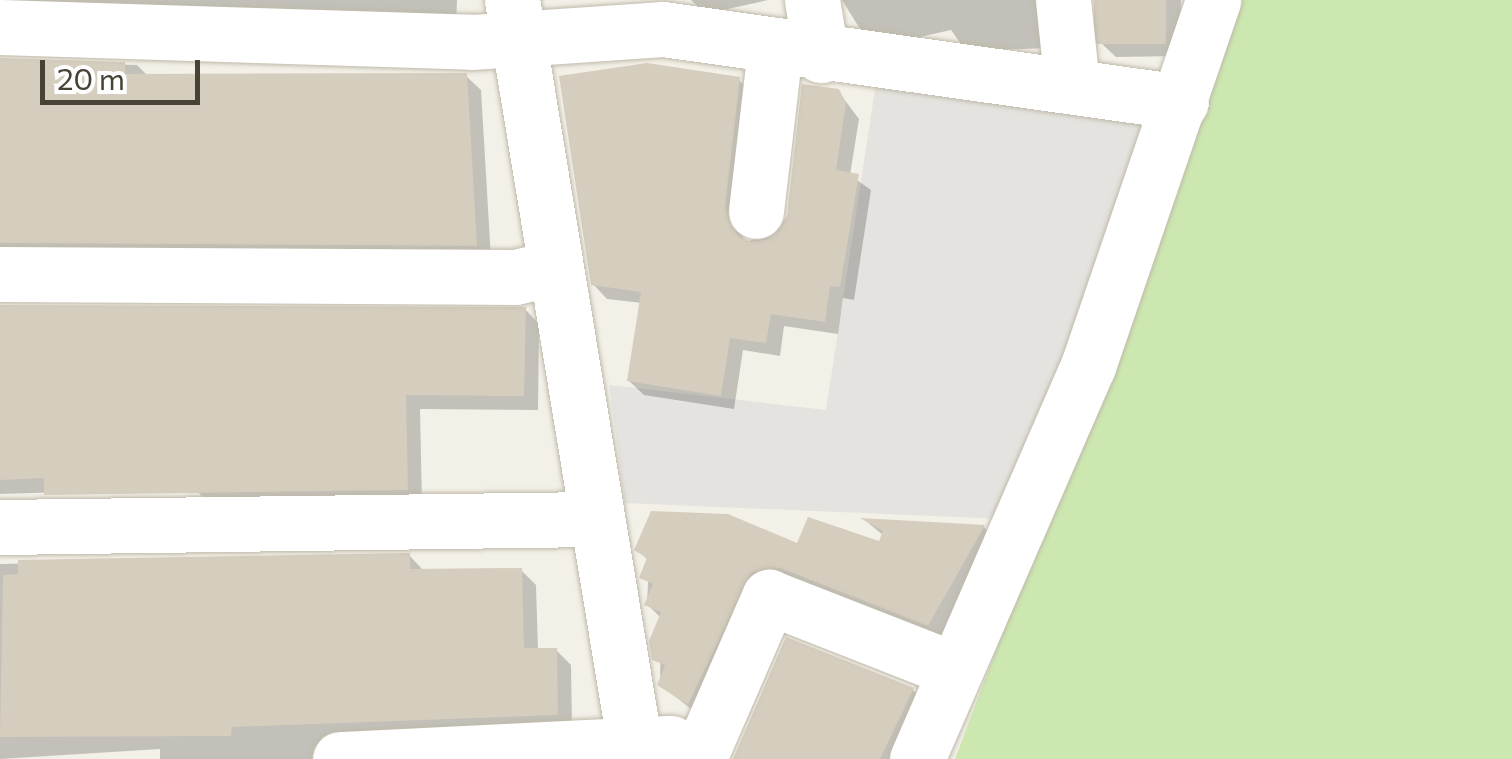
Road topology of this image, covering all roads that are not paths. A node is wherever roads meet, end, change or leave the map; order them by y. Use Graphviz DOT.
graph roads {
  1 [pos="812,0"];
  2 [pos="1063,0"];
  3 [pos="1213,0"];
  4 [pos="515,17"];
  5 [pos="0,28"];
  6 [pos="798,52"];
  7 [pos="1072,85"];
  8 [pos="1181,102"];
  9 [pos="756,211"];
  10 [pos="553,268"];
  11 [pos="0,274"];
  12 [pos="596,518"];
  13 [pos="0,527"];
  14 [pos="955,670"];
  15 [pos="636,751"];
  16 [pos="364,759"];
  17 [pos="699,759"];
  18 [pos="917,759"];
  1 -- 6 [label="street"];
  2 -- 7 [label="street"];
  3 -- 8 [label="street"];
  4 -- 5 [label="street"];
  4 -- 6 [label="street"];
  4 -- 10 [label="street"];
  6 -- 7 [label="street"];
  6 -- 9 [label="street"];
  7 -- 8 [label="street"];
  8 -- 14 [label="street"];
  10 -- 11 [label="street"];
  10 -- 12 [label="street"];
  12 -- 13 [label="street"];
  12 -- 15 [label="street"];
  14 -- 17 [label="street"];
  14 -- 18 [label="street"];
  15 -- 16 [label="street"];
  15 -- 17 [label="street"];
}
